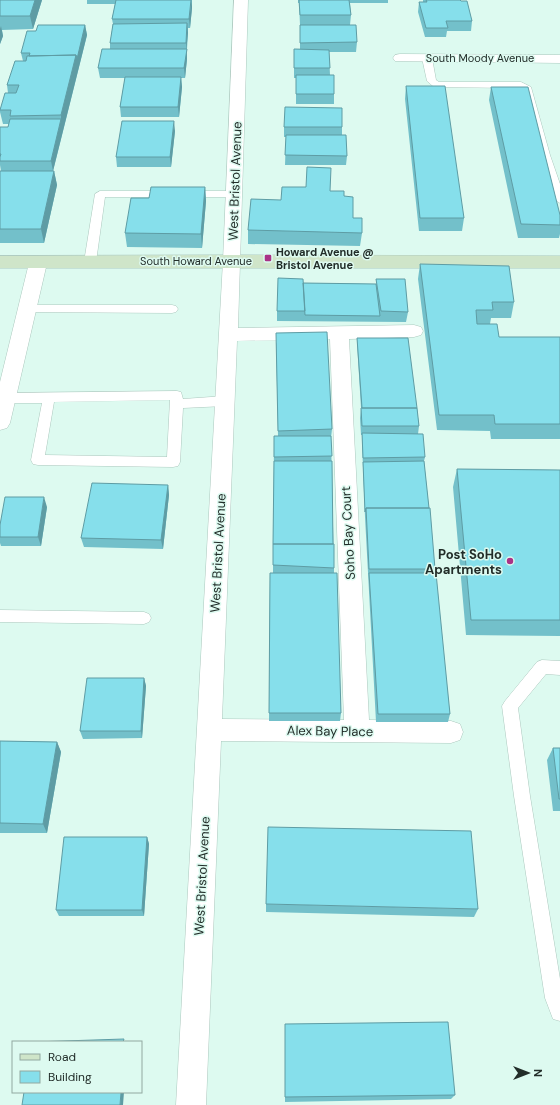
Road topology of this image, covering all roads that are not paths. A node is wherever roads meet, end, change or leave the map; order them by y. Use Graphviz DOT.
graph roads {
  1 [pos="241,0"];
  2 [pos="400,58"];
  3 [pos="427,58"];
  4 [pos="560,59"];
  5 [pos="234,194"];
  6 [pos="560,200"];
  7 [pos="232,261"];
  8 [pos="0,262"];
  9 [pos="90,262"];
  10 [pos="560,262"];
  11 [pos="38,263"];
  12 [pos="27,309"];
  13 [pos="172,309"];
  14 [pos="414,331"];
  15 [pos="339,333"];
  16 [pos="228,335"];
  17 [pos="6,398"];
  18 [pos="49,398"];
  19 [pos="225,401"];
  20 [pos="176,404"];
  21 [pos="0,423"];
  22 [pos="0,616"];
  23 [pos="144,618"];
  24 [pos="560,668"];
  25 [pos="209,730"];
  26 [pos="357,732"];
  27 [pos="451,732"];
  28 [pos="560,1012"];
  29 [pos="191,1105"];
  1 -- 5 [label="street, West Bristol Avenue"];
  2 -- 3 [label="street, South Moody Avenue"];
  3 -- 4 [label="street, South Moody Avenue"];
  3 -- 6 [label="lane"];
  5 -- 7 [label="street, West Bristol Avenue"];
  5 -- 9 [label="lane"];
  7 -- 9 [label="main road, South Howard Avenue"];
  7 -- 10 [label="main road, South Howard Avenue"];
  7 -- 16 [label="street, West Bristol Avenue"];
  8 -- 11 [label="main road, South Howard Avenue"];
  9 -- 11 [label="main road, South Howard Avenue"];
  11 -- 12 [label="street"];
  12 -- 13 [label="lane"];
  12 -- 17 [label="street"];
  14 -- 15 [label="street"];
  15 -- 16 [label="street"];
  15 -- 26 [label="street, Soho Bay Court"];
  16 -- 19 [label="street, West Bristol Avenue"];
  17 -- 18 [label="lane"];
  17 -- 21 [label="street"];
  18 -- 20 [label="lane"];
  18 -- 20 [label="lane"];
  19 -- 20 [label="lane"];
  19 -- 25 [label="street, West Bristol Avenue"];
  22 -- 23 [label="lane"];
  24 -- 28 [label="lane"];
  25 -- 26 [label="street, Alex Bay Place"];
  25 -- 29 [label="street, West Bristol Avenue"];
  26 -- 27 [label="street, Alex Bay Place"];
}
